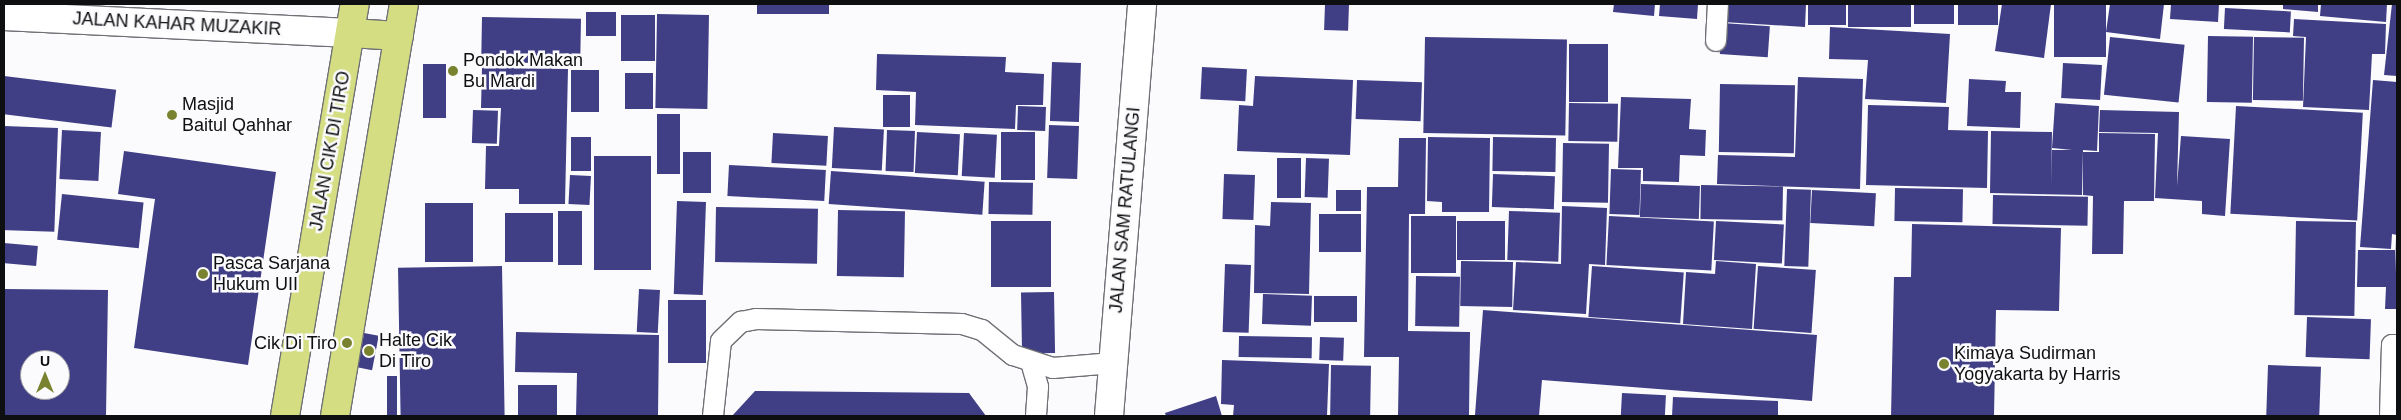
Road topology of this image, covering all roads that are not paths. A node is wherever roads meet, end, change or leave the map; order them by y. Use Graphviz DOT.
graph roads {
  1 [pos="355,4"];
  2 [pos="404,4"];
  3 [pos="1142,4"];
  4 [pos="1718,4"];
  5 [pos="98,12"];
  6 [pos="4,16"];
  7 [pos="350,33"];
  8 [pos="398,36"];
  9 [pos="1716,40"];
  10 [pos="2397,345"];
  11 [pos="1031,362"];
  12 [pos="1113,363"];
  13 [pos="285,416"];
  14 [pos="335,416"];
  15 [pos="713,416"];
  16 [pos="1036,416"];
  17 [pos="1109,416"];
  18 [pos="2390,416"];
  1 -- 7 [label="main road, JALAN CIK DI TIRO"];
  2 -- 8 [label="main road"];
  3 -- 12 [label="street, JALAN SAM RATULANGI"];
  4 -- 9 [label="lane"];
  5 -- 6 [label="street, JALAN KAHAR MUZAKIR"];
  5 -- 7 [label="street, JALAN KAHAR MUZAKIR"];
  7 -- 8 [label="main road"];
  7 -- 13 [label="main road, JALAN CIK DI TIRO"];
  8 -- 14 [label="main road"];
  10 -- 18 [label="lane"];
  11 -- 12 [label="lane"];
  11 -- 15 [label="lane"];
  11 -- 16 [label="lane"];
  12 -- 17 [label="street, JALAN SAM RATULANGI"];
}
